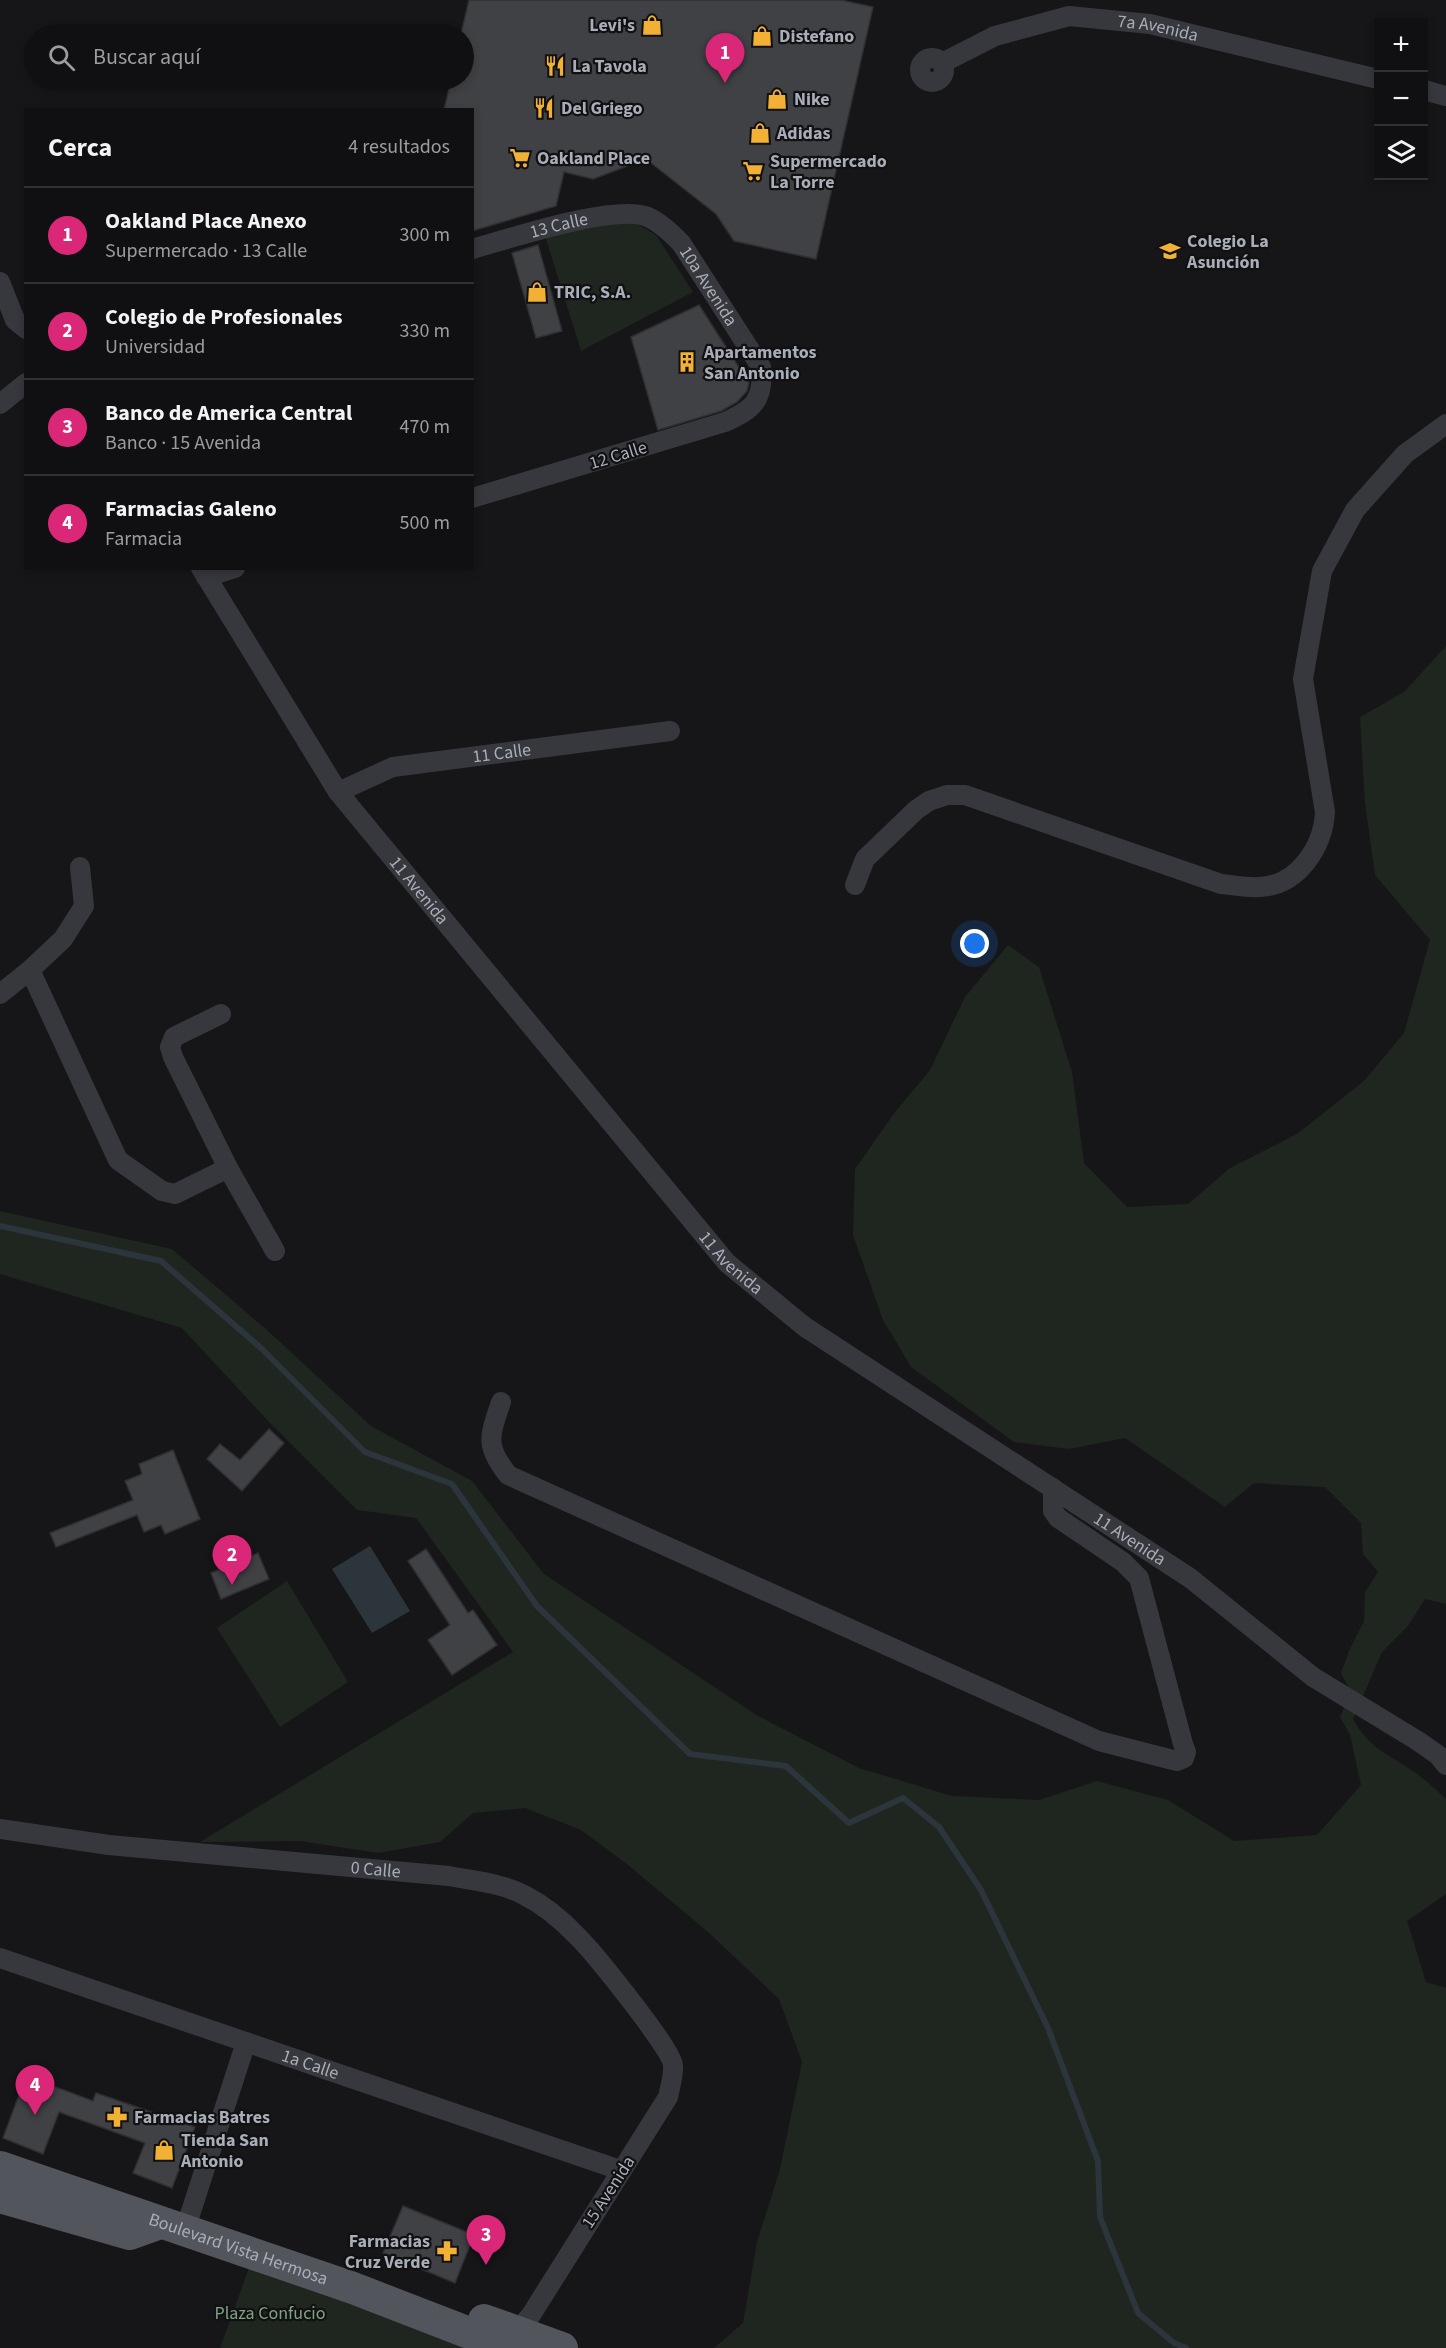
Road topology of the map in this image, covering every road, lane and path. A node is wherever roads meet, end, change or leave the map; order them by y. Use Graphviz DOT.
graph roads {
  1 [pos="942,63"];
  2 [pos="1374,78"];
  3 [pos="1428,91"];
  4 [pos="1446,96"];
  5 [pos="647,217"];
  6 [pos="474,248"];
  7 [pos="0,282"];
  8 [pos="24,327"];
  9 [pos="24,385"];
  10 [pos="757,400"];
  11 [pos="0,404"];
  12 [pos="1446,424"];
  13 [pos="474,497"];
  14 [pos="223,570"];
  15 [pos="204,573"];
  16 [pos="670,731"];
  17 [pos="338,792"];
  18 [pos="81,867"];
  19 [pos="855,885"];
  20 [pos="30,970"];
  21 [pos="0,994"];
  22 [pos="221,1014"];
  23 [pos="228,1168"];
  24 [pos="275,1251"];
  25 [pos="501,1402"];
  26 [pos="1053,1488"];
  27 [pos="1446,1765"];
  28 [pos="0,1829"];
  29 [pos="0,1958"];
  30 [pos="246,2042"];
  31 [pos="674,2064"];
  32 [pos="0,2167"];
  33 [pos="620,2170"];
  34 [pos="0,2197"];
  35 [pos="173,2226"];
  36 [pos="530,2336"];
  1 -- 2 [label="street, 7a Avenida"];
  3 -- 4 [label="street"];
  5 -- 6 [label="street, 13 Calle"];
  5 -- 10 [label="street, 10a Avenida"];
  7 -- 8 [label="street"];
  9 -- 11 [label="street"];
  10 -- 13 [label="street, 12 Calle"];
  12 -- 19 [label="street"];
  14 -- 15 [label="street"];
  15 -- 17 [label="street, 11 Avenida"];
  16 -- 17 [label="street, 11 Calle"];
  17 -- 26 [label="street, 11 Avenida"];
  18 -- 20 [label="street"];
  20 -- 21 [label="street"];
  20 -- 23 [label="street"];
  22 -- 23 [label="street"];
  23 -- 24 [label="street"];
  25 -- 26 [label="street"];
  26 -- 27 [label="street, 11 Avenida"];
  28 -- 31 [label="street, 0 Calle"];
  29 -- 30 [label="street, 1a Calle"];
  30 -- 33 [label="street, 1a Calle"];
  30 -- 35 [label="street"];
  31 -- 33 [label="street, 15 Avenida"];
  32 -- 35 [label="main road, Boulevard Vista Hermosa"];
  33 -- 36 [label="street, 15 Avenida"];
  34 -- 35 [label="main road"];
  35 -- 36 [label="main road, Boulevard Vista Hermosa"];
}
